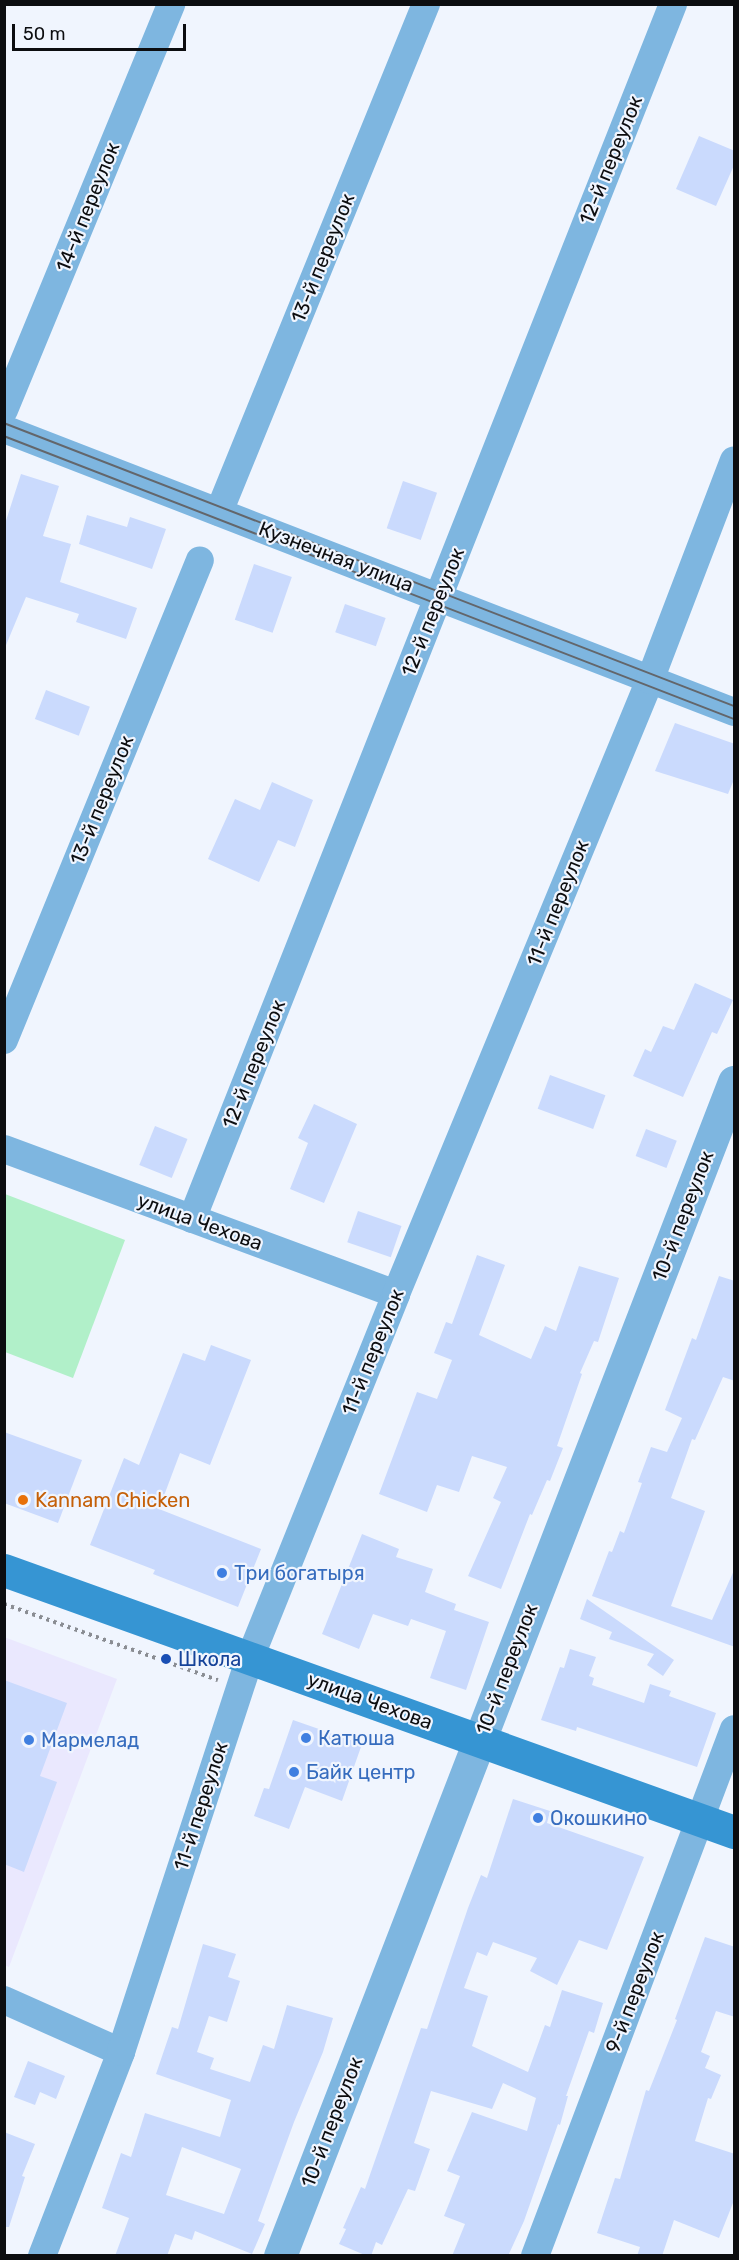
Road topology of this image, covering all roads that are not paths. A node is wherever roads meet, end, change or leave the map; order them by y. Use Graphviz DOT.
graph roads {
  1 [pos="171,4"];
  2 [pos="426,4"];
  3 [pos="673,4"];
  4 [pos="4,410"];
  5 [pos="4,429"];
  6 [pos="735,460"];
  7 [pos="219,512"];
  8 [pos="200,560"];
  9 [pos="439,597"];
  10 [pos="650,680"];
  11 [pos="735,712"];
  12 [pos="4,1040"];
  13 [pos="735,1082"];
  14 [pos="4,1149"];
  15 [pos="192,1219"];
  16 [pos="396,1294"];
  17 [pos="4,1570"];
  18 [pos="250,1658"];
  19 [pos="735,1729"];
  20 [pos="479,1740"];
  21 [pos="700,1820"];
  22 [pos="735,1832"];
  23 [pos="4,2000"];
  24 [pos="120,2052"];
  25 [pos="42,2256"];
  26 [pos="280,2256"];
  27 [pos="535,2256"];
  1 -- 4 [label="street, 14-й переулок"];
  2 -- 7 [label="street, 13-й переулок"];
  3 -- 9 [label="street, 12-й переулок"];
  5 -- 7 [label="street, Кузнечная улица"];
  6 -- 10 [label="street, 11-й переулок"];
  7 -- 9 [label="street, Кузнечная улица"];
  8 -- 12 [label="street, 13-й переулок"];
  9 -- 10 [label="street, Кузнечная улица"];
  9 -- 15 [label="street, 12-й переулок"];
  10 -- 11 [label="street, Кузнечная улица"];
  10 -- 16 [label="street, 11-й переулок"];
  13 -- 20 [label="street, 10-й переулок"];
  14 -- 15 [label="street, улица Чехова"];
  15 -- 16 [label="street, улица Чехова"];
  16 -- 18 [label="street, 11-й переулок"];
  17 -- 18 [label="main road, улица Чехова"];
  18 -- 20 [label="main road, улица Чехова"];
  18 -- 24 [label="street, 11-й переулок"];
  19 -- 21 [label="street, 9-й переулок"];
  20 -- 21 [label="main road, улица Чехова"];
  20 -- 26 [label="street, 10-й переулок"];
  21 -- 22 [label="main road, улица Чехова"];
  21 -- 27 [label="street, 9-й переулок"];
  23 -- 24 [label="street"];
  24 -- 25 [label="street, 11-й переулок"];
}
